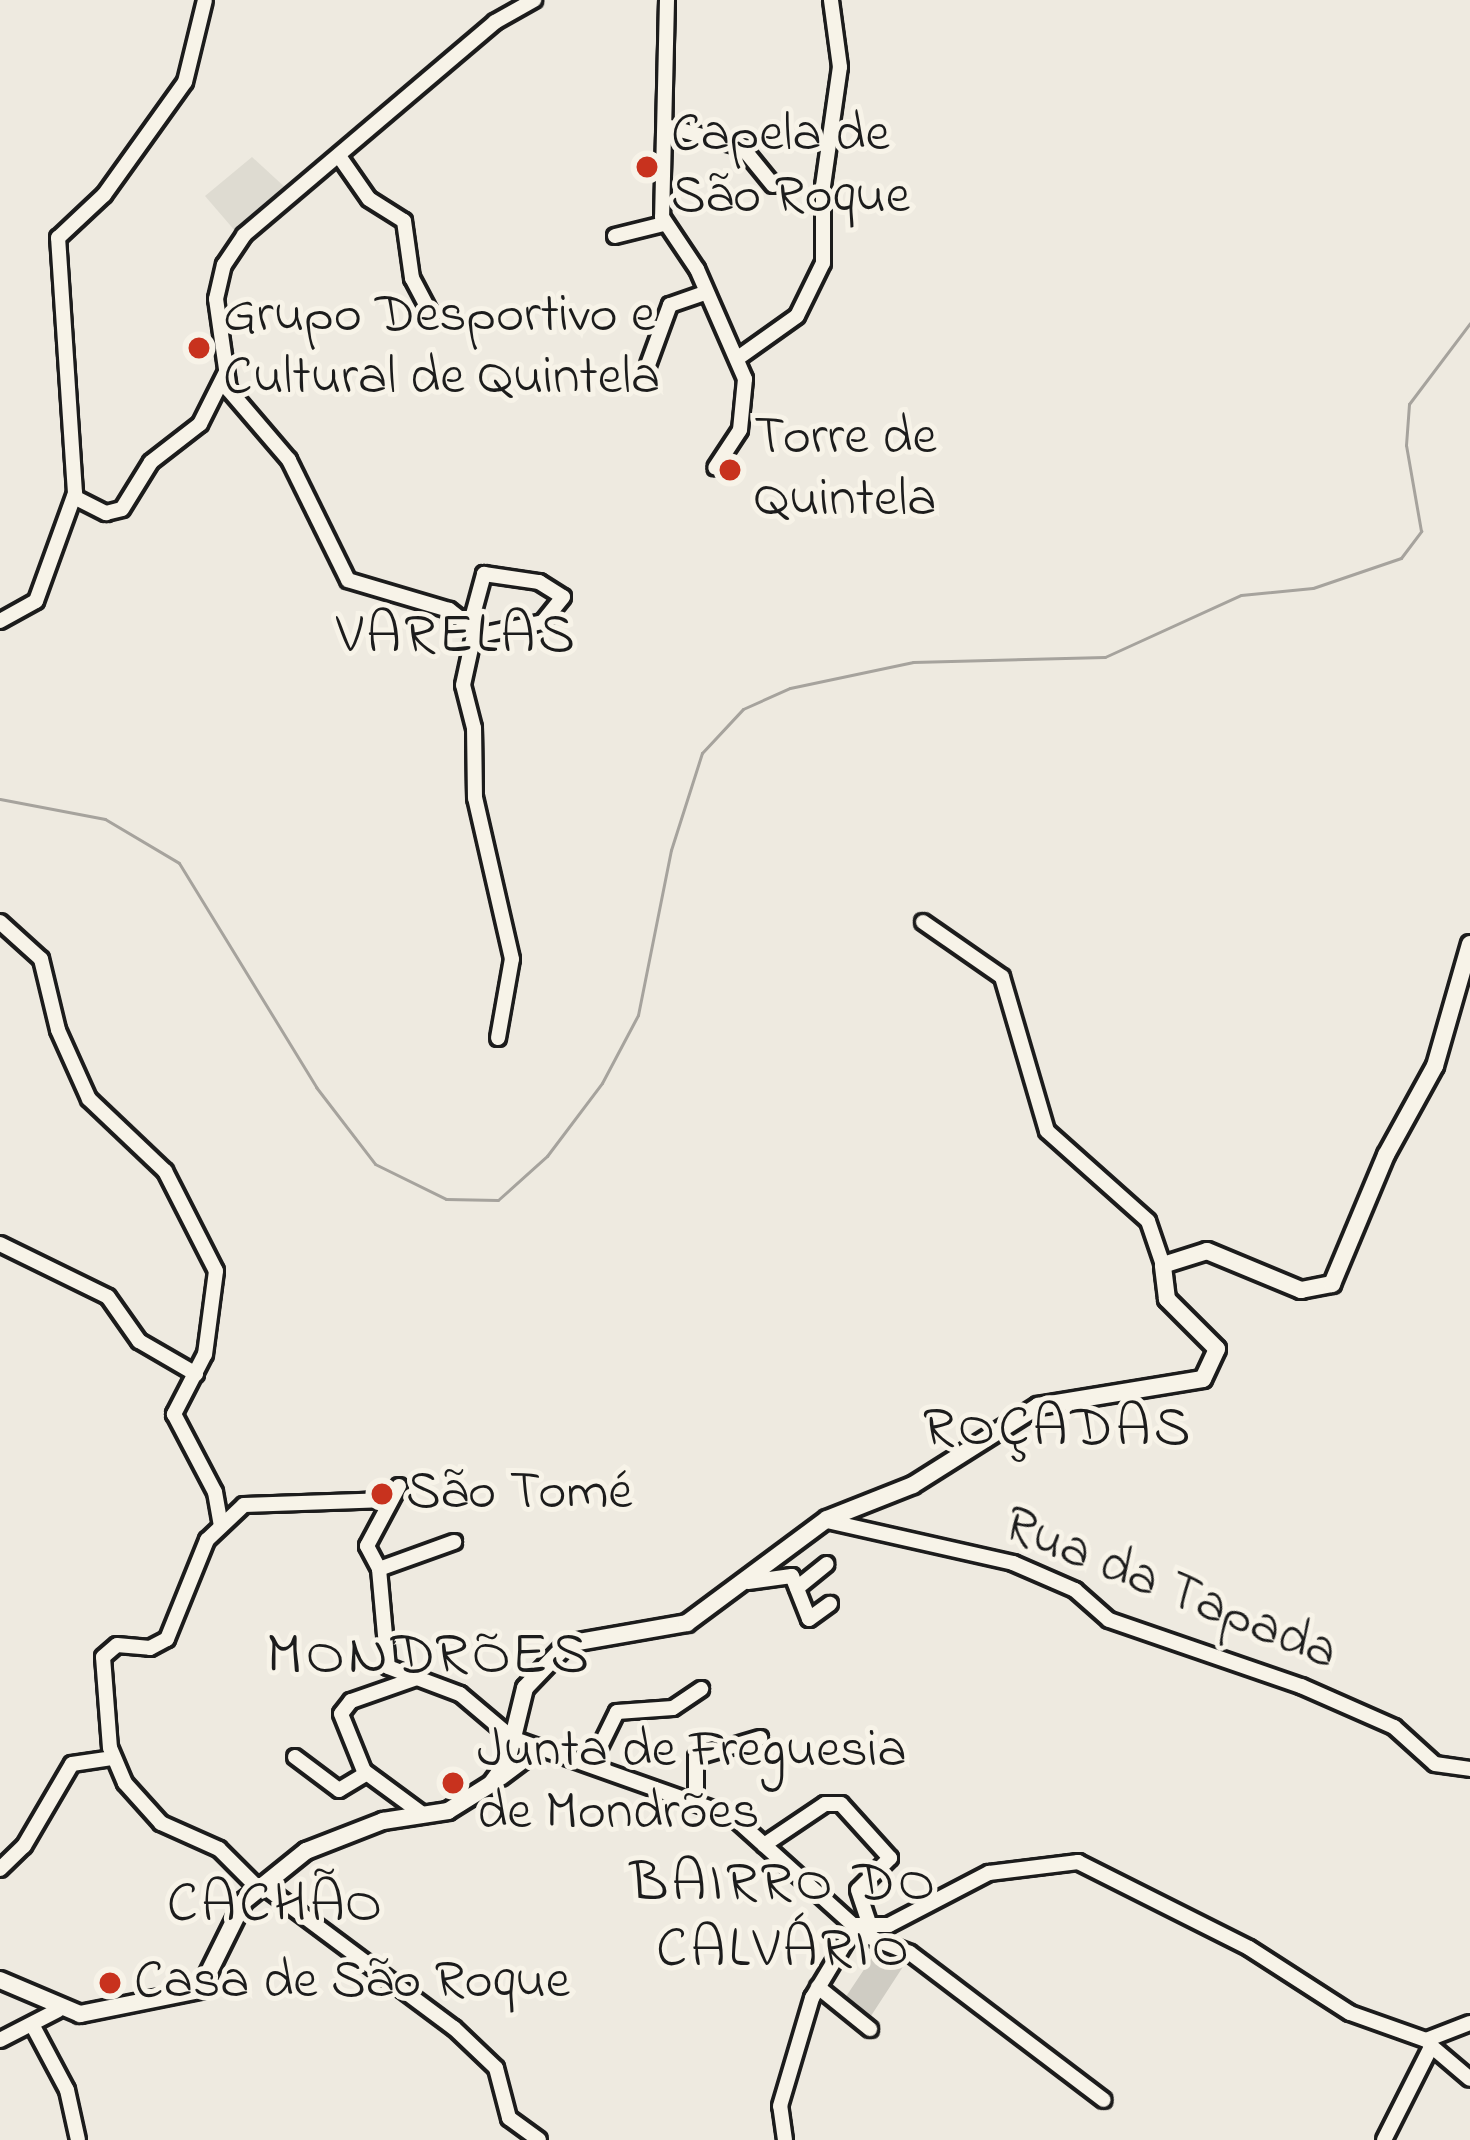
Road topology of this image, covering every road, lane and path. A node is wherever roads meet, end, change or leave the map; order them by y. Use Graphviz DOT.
graph roads {
  1 [pos="205,0"];
  2 [pos="534,0"];
  3 [pos="668,0"];
  4 [pos="831,0"];
  5 [pos="666,126"];
  6 [pos="339,156"];
  7 [pos="773,185"];
  8 [pos="664,224"];
  9 [pos="615,236"];
  10 [pos="815,284"];
  11 [pos="705,293"];
  12 [pos="432,316"];
  13 [pos="755,334"];
  14 [pos="738,358"];
  15 [pos="648,365"];
  16 [pos="225,374"];
  17 [pos="715,468"];
  18 [pos="74,497"];
  19 [pos="0,622"];
  20 [pos="473,629"];
  21 [pos="0,922"];
  22 [pos="923,922"];
  23 [pos="1470,944"];
  24 [pos="498,1038"];
  25 [pos="0,1244"];
  26 [pos="1163,1265"];
  27 [pos="196,1374"];
  28 [pos="399,1486"];
  29 [pos="388,1499"];
  30 [pos="823,1521"];
  31 [pos="221,1525"];
  32 [pos="454,1542"];
  33 [pos="821,1568"];
  34 [pos="379,1569"];
  35 [pos="793,1581"];
  36 [pos="748,1582"];
  37 [pos="830,1604"];
  38 [pos="418,1678"];
  39 [pos="701,1689"];
  40 [pos="512,1738"];
  41 [pos="760,1738"];
  42 [pos="542,1748"];
  43 [pos="295,1757"];
  44 [pos="112,1758"];
  45 [pos="591,1765"];
  46 [pos="1470,1768"];
  47 [pos="366,1774"];
  48 [pos="482,1791"];
  49 [pos="696,1801"];
  50 [pos="424,1815"];
  51 [pos="764,1845"];
  52 [pos="0,1869"];
  53 [pos="260,1887"];
  54 [pos="864,1927"];
  55 [pos="0,1980"];
  56 [pos="818,1987"];
  57 [pos="58,2010"];
  58 [pos="1470,2023"];
  59 [pos="34,2028"];
  60 [pos="870,2029"];
  61 [pos="0,2040"];
  62 [pos="1430,2044"];
  63 [pos="1470,2079"];
  64 [pos="1104,2100"];
  65 [pos="78,2140"];
  66 [pos="539,2140"];
  67 [pos="785,2140"];
  68 [pos="1384,2140"];
  1 -- 18 [label="street"];
  2 -- 6 [label="street"];
  3 -- 5 [label="street"];
  4 -- 10 [label="street"];
  5 -- 7 [label="street"];
  5 -- 8 [label="street"];
  6 -- 12 [label="street"];
  6 -- 16 [label="street"];
  8 -- 9 [label="street"];
  8 -- 11 [label="street"];
  10 -- 13 [label="street"];
  10 -- 14 [label="street"];
  11 -- 14 [label="street"];
  11 -- 15 [label="street"];
  14 -- 17 [label="street"];
  16 -- 18 [label="street"];
  16 -- 20 [label="street"];
  18 -- 19 [label="street"];
  20 -- 20 [label="street"];
  20 -- 24 [label="street"];
  21 -- 27 [label="street"];
  22 -- 26 [label="street"];
  23 -- 26 [label="main road"];
  25 -- 27 [label="street"];
  26 -- 30 [label="main road"];
  27 -- 31 [label="street"];
  28 -- 29 [label="street"];
  29 -- 31 [label="street"];
  29 -- 34 [label="street"];
  30 -- 36 [label="main road"];
  30 -- 46 [label="street, Rua da Tapada"];
  31 -- 44 [label="street"];
  32 -- 34 [label="street"];
  33 -- 35 [label="street"];
  34 -- 38 [label="street"];
  35 -- 36 [label="street"];
  35 -- 37 [label="street"];
  36 -- 40 [label="main road"];
  38 -- 40 [label="street"];
  38 -- 47 [label="street"];
  39 -- 45 [label="street"];
  40 -- 42 [label="street"];
  40 -- 48 [label="main road"];
  41 -- 49 [label="street"];
  42 -- 45 [label="street"];
  42 -- 48 [label="street"];
  43 -- 47 [label="street"];
  44 -- 52 [label="street"];
  44 -- 53 [label="street"];
  45 -- 49 [label="street"];
  47 -- 50 [label="street"];
  48 -- 50 [label="main road"];
  49 -- 51 [label="street"];
  50 -- 53 [label="main road"];
  51 -- 54 [label="street"];
  51 -- 54 [label="street"];
  53 -- 57 [label="main road"];
  53 -- 66 [label="street"];
  54 -- 56 [label="street"];
  54 -- 62 [label="street"];
  54 -- 64 [label="street"];
  55 -- 57 [label="main road"];
  56 -- 60 [label="street"];
  56 -- 67 [label="street"];
  57 -- 59 [label="street"];
  58 -- 62 [label="street"];
  59 -- 61 [label="street"];
  59 -- 65 [label="street"];
  62 -- 63 [label="street"];
  62 -- 68 [label="street"];
}
